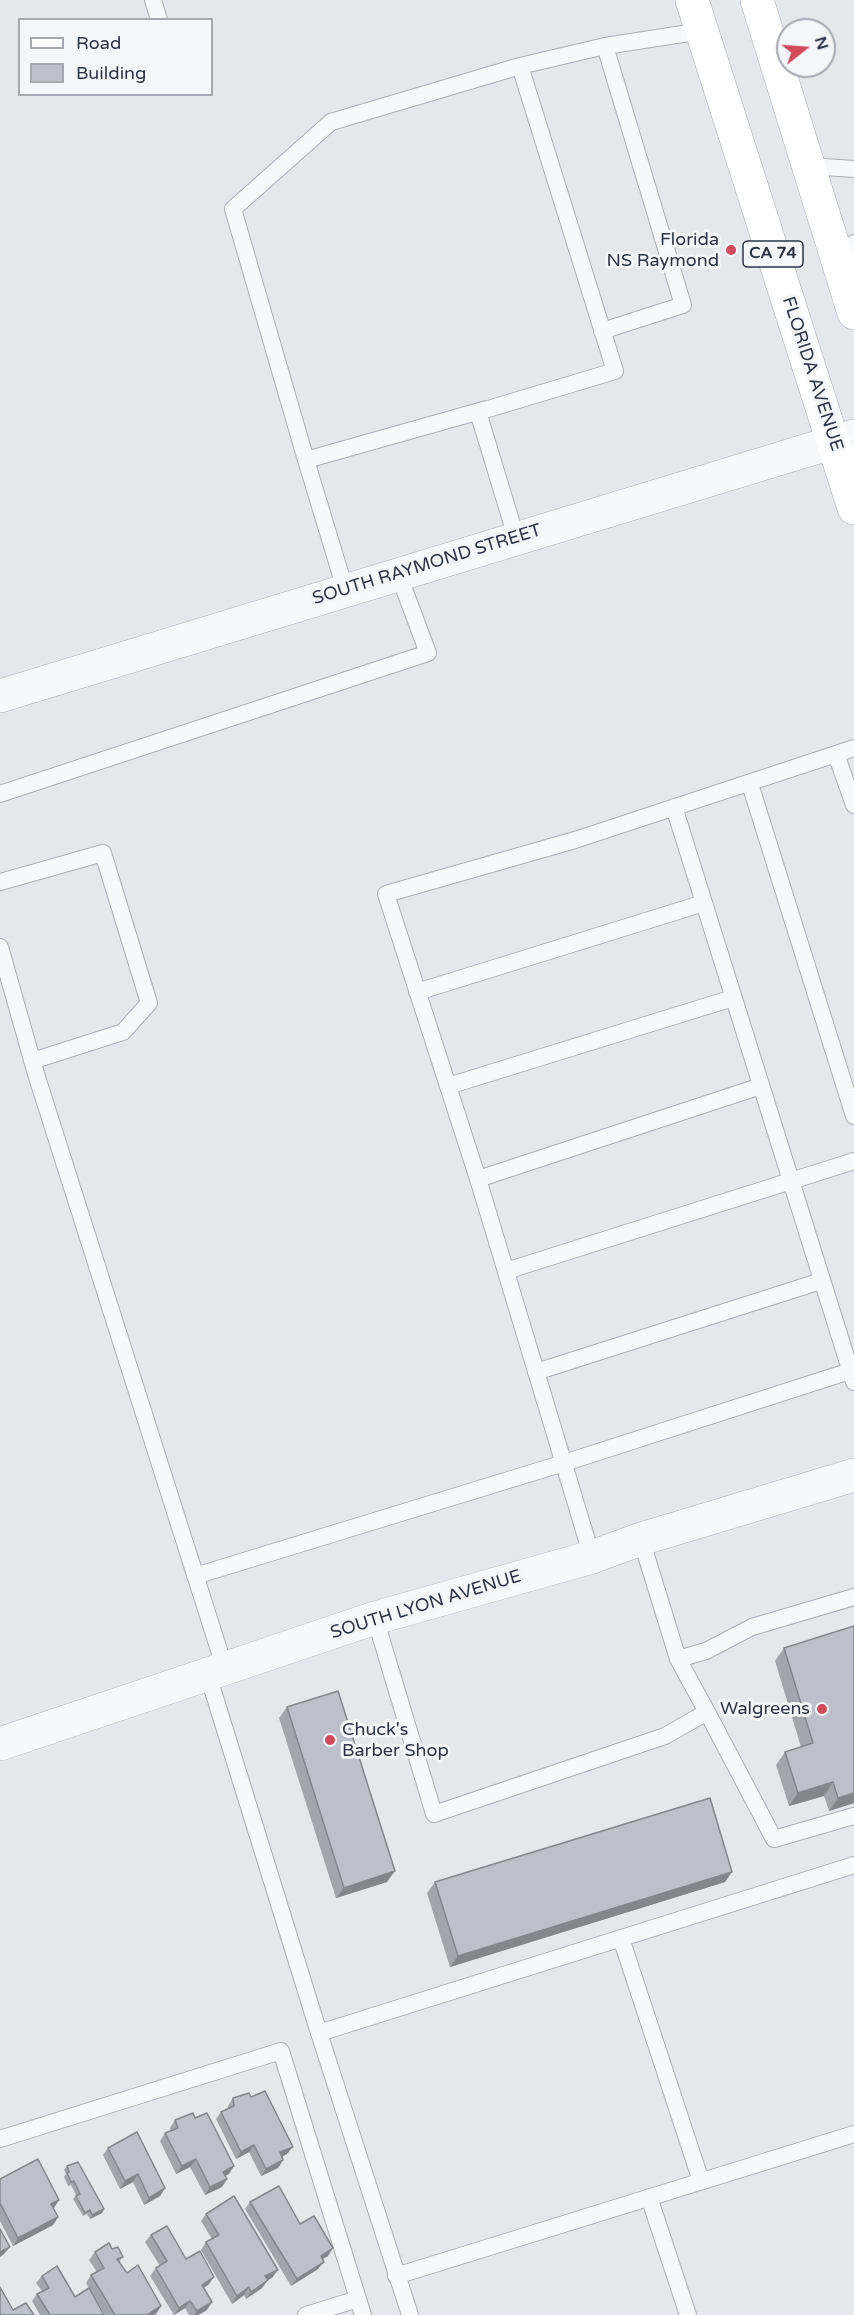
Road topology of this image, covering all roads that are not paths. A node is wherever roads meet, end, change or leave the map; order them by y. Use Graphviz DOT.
graph roads {
  1 [pos="153,0"];
  2 [pos="692,0"];
  3 [pos="758,0"];
  4 [pos="158,18"];
  5 [pos="702,31"];
  6 [pos="605,46"];
  7 [pos="520,66"];
  8 [pos="810,166"];
  9 [pos="854,169"];
  10 [pos="847,254"];
  11 [pos="854,313"];
  12 [pos="602,331"];
  13 [pos="500,405"];
  14 [pos="844,439"];
  15 [pos="306,460"];
  16 [pos="854,508"];
  17 [pos="516,537"];
  18 [pos="398,573"];
  19 [pos="345,589"];
  20 [pos="0,696"];
  21 [pos="854,748"];
  22 [pos="836,754"];
  23 [pos="750,784"];
  24 [pos="0,794"];
  25 [pos="854,805"];
  26 [pos="674,807"];
  27 [pos="0,882"];
  28 [pos="704,903"];
  29 [pos="0,947"];
  30 [pos="417,992"];
  31 [pos="733,998"];
  32 [pos="32,1060"];
  33 [pos="448,1086"];
  34 [pos="761,1086"];
  35 [pos="854,1116"];
  36 [pos="854,1161"];
  37 [pos="478,1179"];
  38 [pos="791,1182"];
  39 [pos="506,1271"];
  40 [pos="821,1281"];
  41 [pos="536,1372"];
  42 [pos="852,1377"];
  43 [pos="564,1463"];
  44 [pos="854,1475"];
  45 [pos="641,1539"];
  46 [pos="592,1557"];
  47 [pos="195,1576"];
  48 [pos="854,1597"];
  49 [pos="375,1618"];
  50 [pos="678,1659"];
  51 [pos="216,1672"];
  52 [pos="707,1712"];
  53 [pos="0,1744"];
  54 [pos="854,1816"];
  55 [pos="854,1865"];
  56 [pos="621,1938"];
  57 [pos="319,2033"];
  58 [pos="854,2134"];
  59 [pos="0,2139"];
  60 [pos="701,2181"];
  61 [pos="649,2197"];
  62 [pos="396,2277"];
  63 [pos="361,2307"];
  64 [pos="306,2315"];
  65 [pos="410,2315"];
  66 [pos="688,2315"];
  1 -- 4 [label="lane"];
  2 -- 5 [label="main road, FLORIDA AVENUE / CA 74"];
  3 -- 8 [label="main road"];
  5 -- 6 [label="lane"];
  5 -- 14 [label="main road, FLORIDA AVENUE / CA 74"];
  6 -- 7 [label="lane"];
  6 -- 12 [label="lane"];
  7 -- 12 [label="lane"];
  7 -- 15 [label="lane"];
  8 -- 9 [label="lane"];
  8 -- 10 [label="main road"];
  10 -- 11 [label="main road"];
  12 -- 13 [label="lane"];
  13 -- 15 [label="lane"];
  13 -- 17 [label="lane"];
  14 -- 16 [label="main road, FLORIDA AVENUE / CA 74"];
  14 -- 17 [label="street, SOUTH RAYMOND STREET"];
  15 -- 19 [label="lane"];
  17 -- 18 [label="street, SOUTH RAYMOND STREET"];
  18 -- 19 [label="street, SOUTH RAYMOND STREET"];
  18 -- 24 [label="lane"];
  19 -- 20 [label="street, SOUTH RAYMOND STREET"];
  21 -- 22 [label="lane"];
  22 -- 23 [label="lane"];
  22 -- 25 [label="lane"];
  23 -- 26 [label="lane"];
  23 -- 35 [label="lane"];
  26 -- 28 [label="lane"];
  26 -- 30 [label="lane"];
  27 -- 32 [label="lane"];
  28 -- 30 [label="lane"];
  28 -- 31 [label="lane"];
  29 -- 32 [label="lane"];
  30 -- 33 [label="lane"];
  31 -- 33 [label="lane"];
  31 -- 34 [label="lane"];
  32 -- 47 [label="lane"];
  33 -- 37 [label="lane"];
  34 -- 37 [label="lane"];
  34 -- 38 [label="lane"];
  36 -- 38 [label="lane"];
  37 -- 39 [label="lane"];
  38 -- 39 [label="lane"];
  38 -- 40 [label="lane"];
  39 -- 41 [label="lane"];
  40 -- 41 [label="lane"];
  40 -- 42 [label="lane"];
  41 -- 43 [label="lane"];
  42 -- 43 [label="lane"];
  43 -- 46 [label="lane"];
  43 -- 47 [label="lane"];
  44 -- 45 [label="street, SOUTH LYON AVENUE"];
  45 -- 46 [label="street, SOUTH LYON AVENUE"];
  45 -- 50 [label="lane"];
  46 -- 49 [label="street, SOUTH LYON AVENUE"];
  47 -- 51 [label="lane"];
  48 -- 50 [label="lane"];
  49 -- 51 [label="street, SOUTH LYON AVENUE"];
  49 -- 52 [label="lane"];
  50 -- 52 [label="lane"];
  51 -- 53 [label="street, SOUTH LYON AVENUE"];
  51 -- 57 [label="lane"];
  52 -- 54 [label="lane"];
  55 -- 56 [label="lane"];
  56 -- 57 [label="lane"];
  56 -- 60 [label="lane"];
  57 -- 62 [label="lane"];
  58 -- 60 [label="lane"];
  59 -- 63 [label="lane"];
  60 -- 61 [label="lane"];
  61 -- 62 [label="lane"];
  61 -- 66 [label="lane"];
  62 -- 65 [label="lane"];
  63 -- 64 [label="lane"];
}
